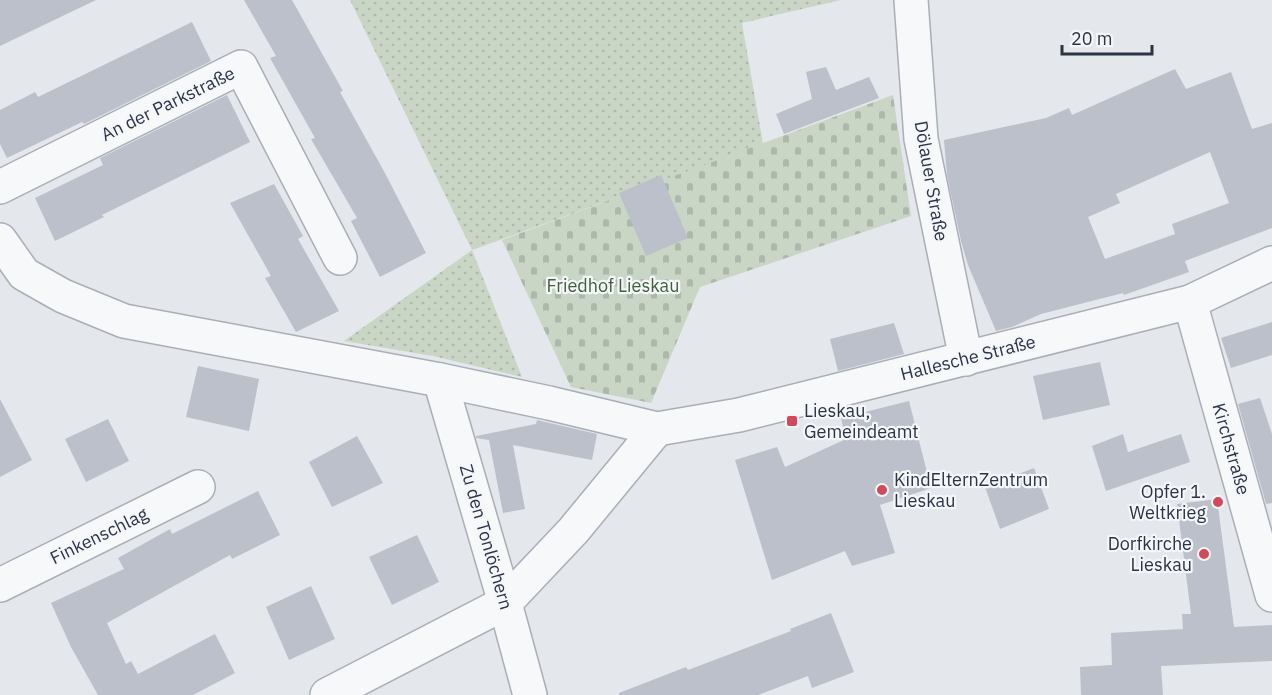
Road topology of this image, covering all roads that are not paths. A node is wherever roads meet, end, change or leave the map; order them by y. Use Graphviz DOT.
graph roads {
  1 [pos="911,0"];
  2 [pos="0,187"];
  3 [pos="0,240"];
  4 [pos="340,258"];
  5 [pos="1272,263"];
  6 [pos="1190,302"];
  7 [pos="966,359"];
  8 [pos="440,380"];
  9 [pos="657,429"];
  10 [pos="198,487"];
  11 [pos="0,585"];
  12 [pos="1272,595"];
  13 [pos="505,603"];
  14 [pos="327,695"];
  15 [pos="530,695"];
  1 -- 7 [label="street, Dölauer Straße"];
  2 -- 4 [label="street, An der Parkstraße"];
  3 -- 8 [label="street"];
  5 -- 6 [label="street, Hallesche Straße"];
  6 -- 7 [label="street, Hallesche Straße"];
  6 -- 12 [label="street, Kirchstraße"];
  7 -- 9 [label="street, Hallesche Straße"];
  8 -- 9 [label="street, Hallesche Straße"];
  8 -- 13 [label="street, Zu den Tonlöchern"];
  9 -- 13 [label="street"];
  10 -- 11 [label="street, Finkenschlag"];
  13 -- 14 [label="street"];
  13 -- 15 [label="street, Zu den Tonlöchern"];
}
